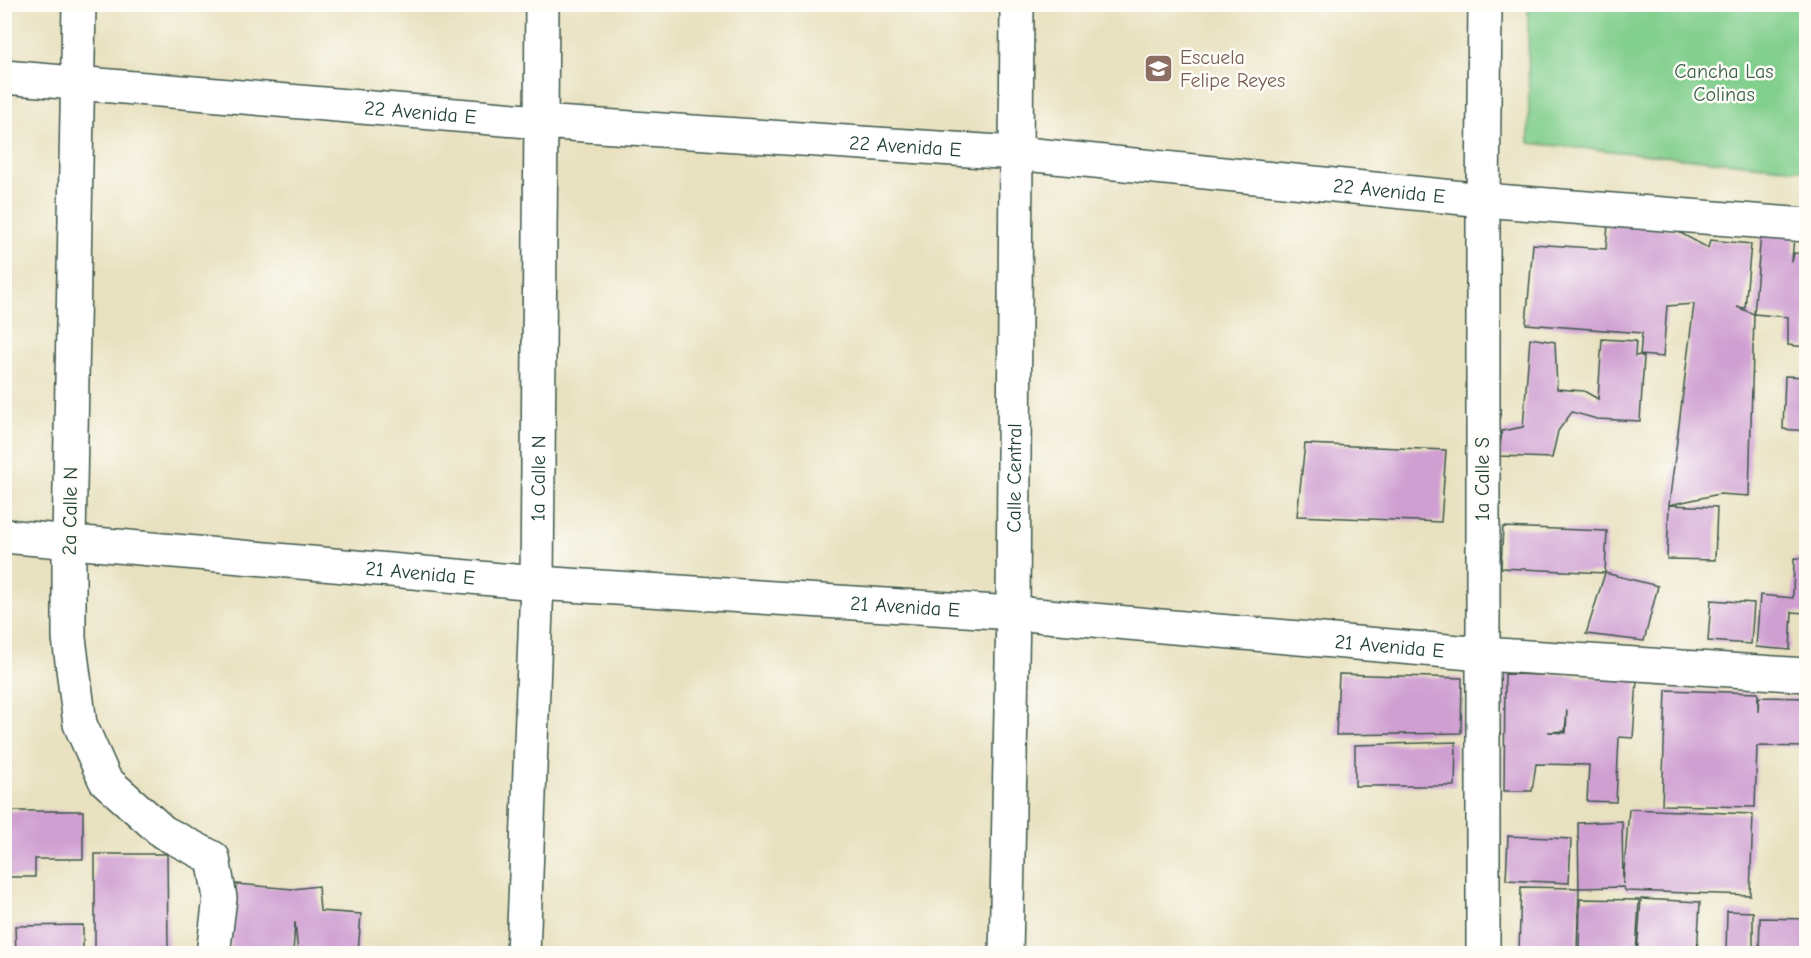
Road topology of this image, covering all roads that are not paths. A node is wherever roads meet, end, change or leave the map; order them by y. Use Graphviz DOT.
graph roads {
  1 [pos="79,4"];
  2 [pos="542,4"];
  3 [pos="1017,4"];
  4 [pos="1485,4"];
  5 [pos="4,77"];
  6 [pos="79,83"];
  7 [pos="539,122"];
  8 [pos="1015,153"];
  9 [pos="1483,200"];
  10 [pos="1806,225"];
  11 [pos="4,536"];
  12 [pos="69,541"];
  13 [pos="537,583"];
  14 [pos="1012,613"];
  15 [pos="1482,654"];
  16 [pos="1806,675"];
  17 [pos="213,954"];
  18 [pos="523,954"];
  19 [pos="1006,954"];
  20 [pos="1483,954"];
  1 -- 6 [label="street, 2a Calle N"];
  2 -- 7 [label="street, 1a Calle N"];
  3 -- 8 [label="street, Calle Central"];
  4 -- 9 [label="street, 1a Calle S"];
  5 -- 6 [label="street, 22 Avenida E"];
  6 -- 7 [label="street, 22 Avenida E"];
  6 -- 12 [label="street, 2a Calle N"];
  7 -- 8 [label="street, 22 Avenida E"];
  7 -- 13 [label="street, 1a Calle N"];
  8 -- 9 [label="street, 22 Avenida E"];
  8 -- 14 [label="street, Calle Central"];
  9 -- 10 [label="street, 22 Avenida E"];
  9 -- 15 [label="street, 1a Calle S"];
  11 -- 12 [label="street, 21 Avenida E"];
  12 -- 13 [label="street, 21 Avenida E"];
  12 -- 17 [label="street, 2a Calle N"];
  13 -- 14 [label="street, 21 Avenida E"];
  13 -- 18 [label="street, 1a Calle N"];
  14 -- 15 [label="street, 21 Avenida E"];
  14 -- 19 [label="street, Calle Central"];
  15 -- 16 [label="street, 21 Avenida E"];
  15 -- 20 [label="street, 1a Calle S"];
}
